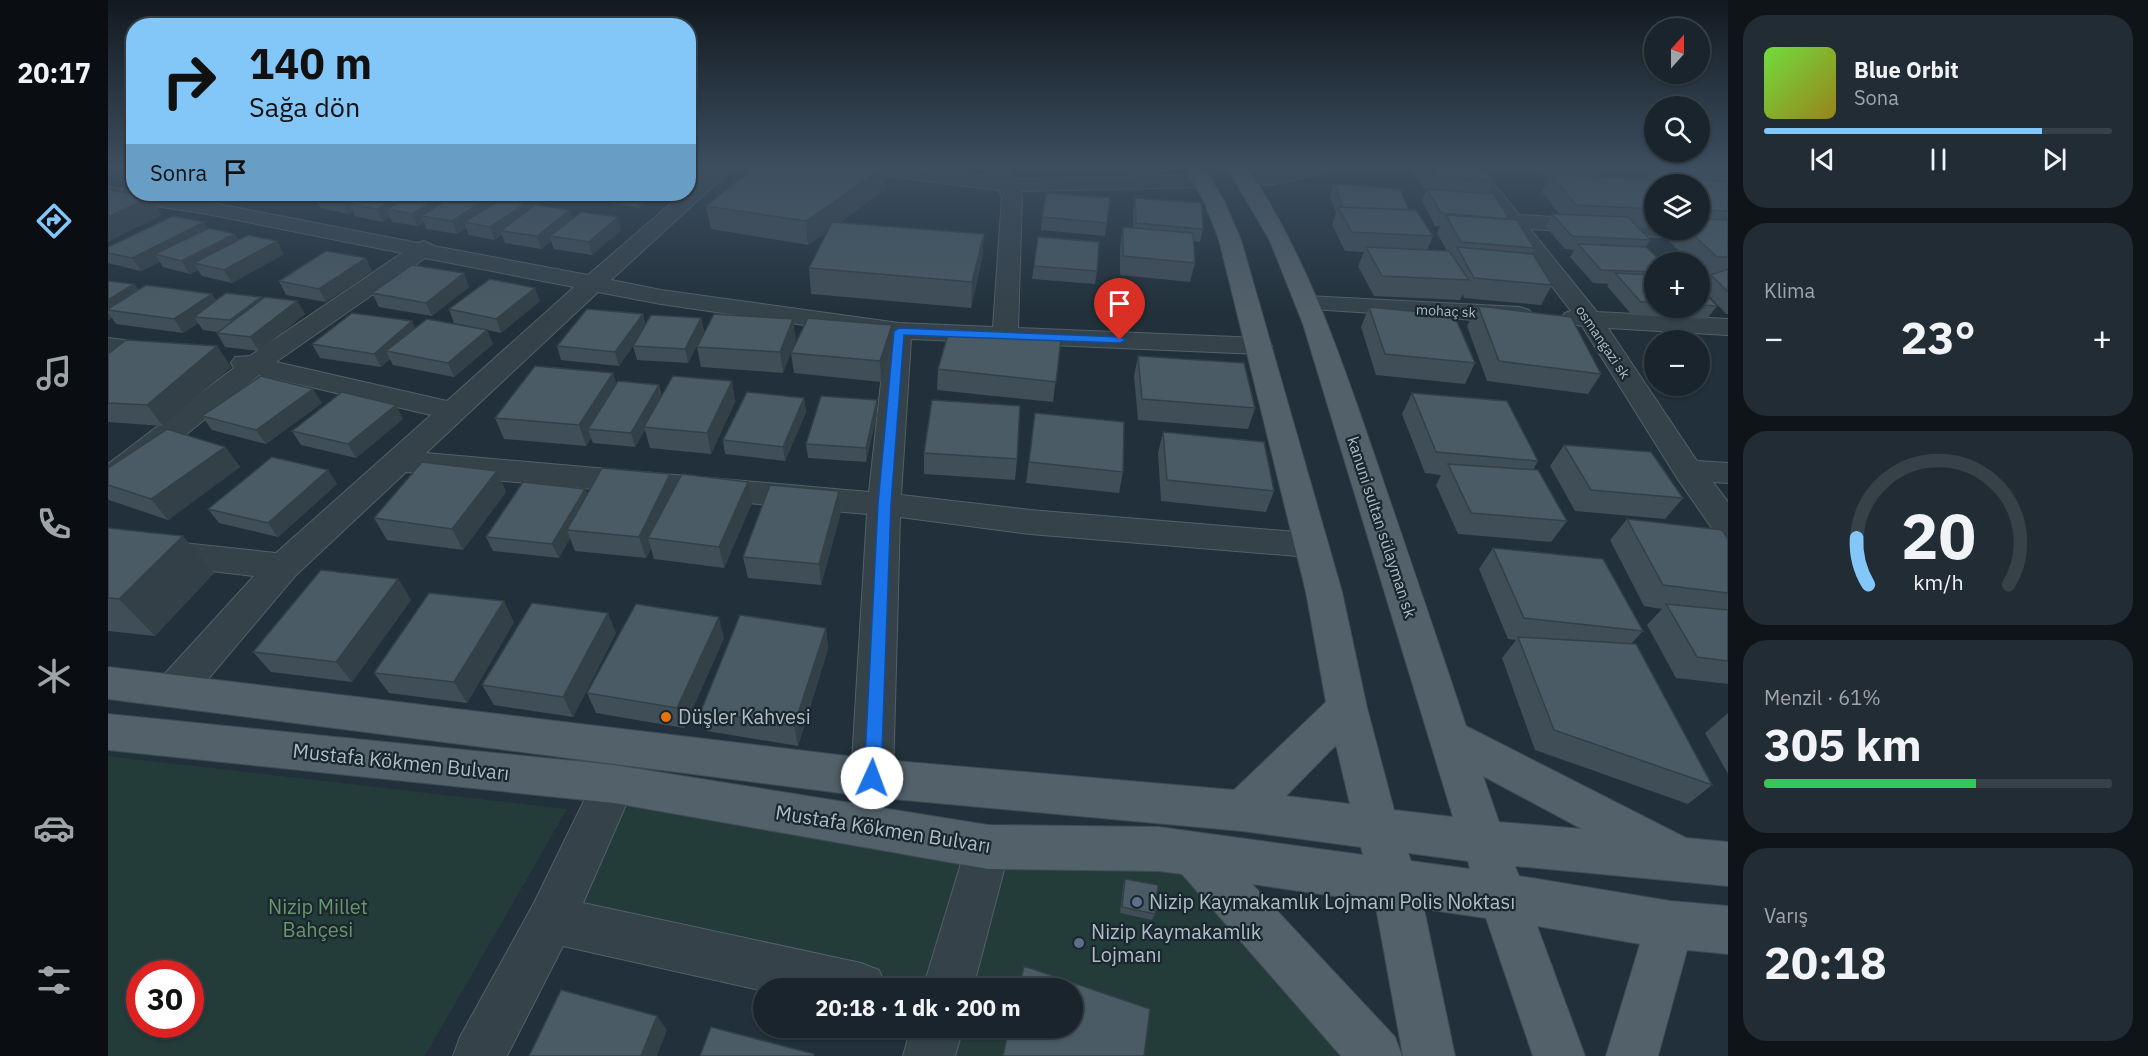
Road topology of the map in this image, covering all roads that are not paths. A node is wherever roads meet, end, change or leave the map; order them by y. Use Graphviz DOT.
graph roads {
  1 [pos="184,216"];
  2 [pos="251,216"];
  3 [pos="669,216"];
  4 [pos="1012,216"];
  5 [pos="1218,216"];
  6 [pos="1267,216"];
  7 [pos="1508,216"];
  8 [pos="1512,221"];
  9 [pos="171,223"];
  10 [pos="1728,234"];
  11 [pos="424,249"];
  12 [pos="592,284"];
  13 [pos="1307,303"];
  14 [pos="1590,319"];
  15 [pos="1728,327"];
  16 [pos="899,331"];
  17 [pos="1005,335"];
  18 [pos="108,346"];
  19 [pos="1259,346"];
  20 [pos="188,356"];
  21 [pos="222,360"];
  22 [pos="256,364"];
  23 [pos="453,411"];
  24 [pos="121,459"];
  25 [pos="398,461"];
  26 [pos="1688,471"];
  27 [pos="1728,473"];
  28 [pos="108,479"];
  29 [pos="885,504"];
  30 [pos="1728,526"];
  31 [pos="1310,545"];
  32 [pos="108,546"];
  33 [pos="283,567"];
  34 [pos="108,683"];
  35 [pos="174,692"];
  36 [pos="1347,708"];
  37 [pos="108,732"];
  38 [pos="1450,738"];
  39 [pos="872,778"];
  40 [pos="614,784"];
  41 [pos="1242,811"];
  42 [pos="1377,827"];
  43 [pos="1484,842"];
  44 [pos="988,847"];
  45 [pos="1196,856"];
  46 [pos="1684,860"];
  47 [pos="1728,864"];
  48 [pos="1395,884"];
  49 [pos="1503,897"];
  50 [pos="551,920"];
  51 [pos="1670,925"];
  52 [pos="1728,930"];
  53 [pos="815,978"];
  54 [pos="951,978"];
  55 [pos="934,1038"];
  56 [pos="479,1056"];
  57 [pos="929,1056"];
  58 [pos="1376,1056"];
  59 [pos="1429,1056"];
  60 [pos="1559,1056"];
  61 [pos="1632,1056"];
  1 -- 9 [label="street"];
  2 -- 11 [label="street"];
  3 -- 12 [label="street"];
  4 -- 17 [label="street"];
  5 -- 19 [label="main road"];
  6 -- 13 [label="main road, kanuni sultan sülayman sk"];
  7 -- 8 [label="street, osmangazi sk"];
  8 -- 10 [label="street"];
  8 -- 14 [label="street, osmangazi sk"];
  11 -- 12 [label="street"];
  11 -- 22 [label="street"];
  12 -- 16 [label="street"];
  12 -- 23 [label="street"];
  13 -- 14 [label="street, mohaç sk"];
  13 -- 38 [label="main road, kanuni sultan sülayman sk"];
  14 -- 15 [label="street, mohaç sk"];
  14 -- 26 [label="street, osmangazi sk"];
  16 -- 17 [label="street"];
  16 -- 29 [label="street"];
  17 -- 19 [label="street"];
  18 -- 20 [label="street"];
  19 -- 31 [label="main road"];
  21 -- 22 [label="street"];
  22 -- 23 [label="street"];
  22 -- 24 [label="street"];
  23 -- 25 [label="street"];
  24 -- 28 [label="street"];
  25 -- 29 [label="street"];
  25 -- 33 [label="street"];
  26 -- 27 [label="street"];
  26 -- 30 [label="street, osmangazi sk"];
  29 -- 31 [label="street"];
  29 -- 39 [label="street"];
  31 -- 36 [label="main road"];
  32 -- 33 [label="street"];
  33 -- 35 [label="street"];
  34 -- 35 [label="main road"];
  35 -- 39 [label="main road"];
  36 -- 41 [label="main road"];
  36 -- 42 [label="main road"];
  37 -- 40 [label="main road, Mustafa Kökmen Bulvarı"];
  38 -- 43 [label="main road, kanuni sultan sülayman sk"];
  38 -- 46 [label="main road"];
  39 -- 41 [label="main road"];
  40 -- 44 [label="main road, Mustafa Kökmen Bulvarı"];
  40 -- 50 [label="street"];
  41 -- 42 [label="main road"];
  42 -- 43 [label="main road"];
  42 -- 48 [label="main road"];
  43 -- 46 [label="main road"];
  43 -- 49 [label="main road, kanuni sultan sülayman sk"];
  44 -- 45 [label="main road, Mustafa Kökmen Bulvarı"];
  44 -- 54 [label="street"];
  45 -- 48 [label="main road, Mustafa Kökmen Bulvarı"];
  45 -- 58 [label="main road"];
  46 -- 47 [label="main road"];
  48 -- 49 [label="main road, Mustafa Kökmen Bulvarı"];
  48 -- 59 [label="main road"];
  49 -- 51 [label="main road, Mustafa Kökmen Bulvarı"];
  49 -- 60 [label="main road, kanuni sultan sülayman sk"];
  50 -- 53 [label="street"];
  50 -- 56 [label="street"];
  51 -- 52 [label="main road, Mustafa Kökmen Bulvarı"];
  51 -- 61 [label="main road"];
  55 -- 57 [label="street"];
}
